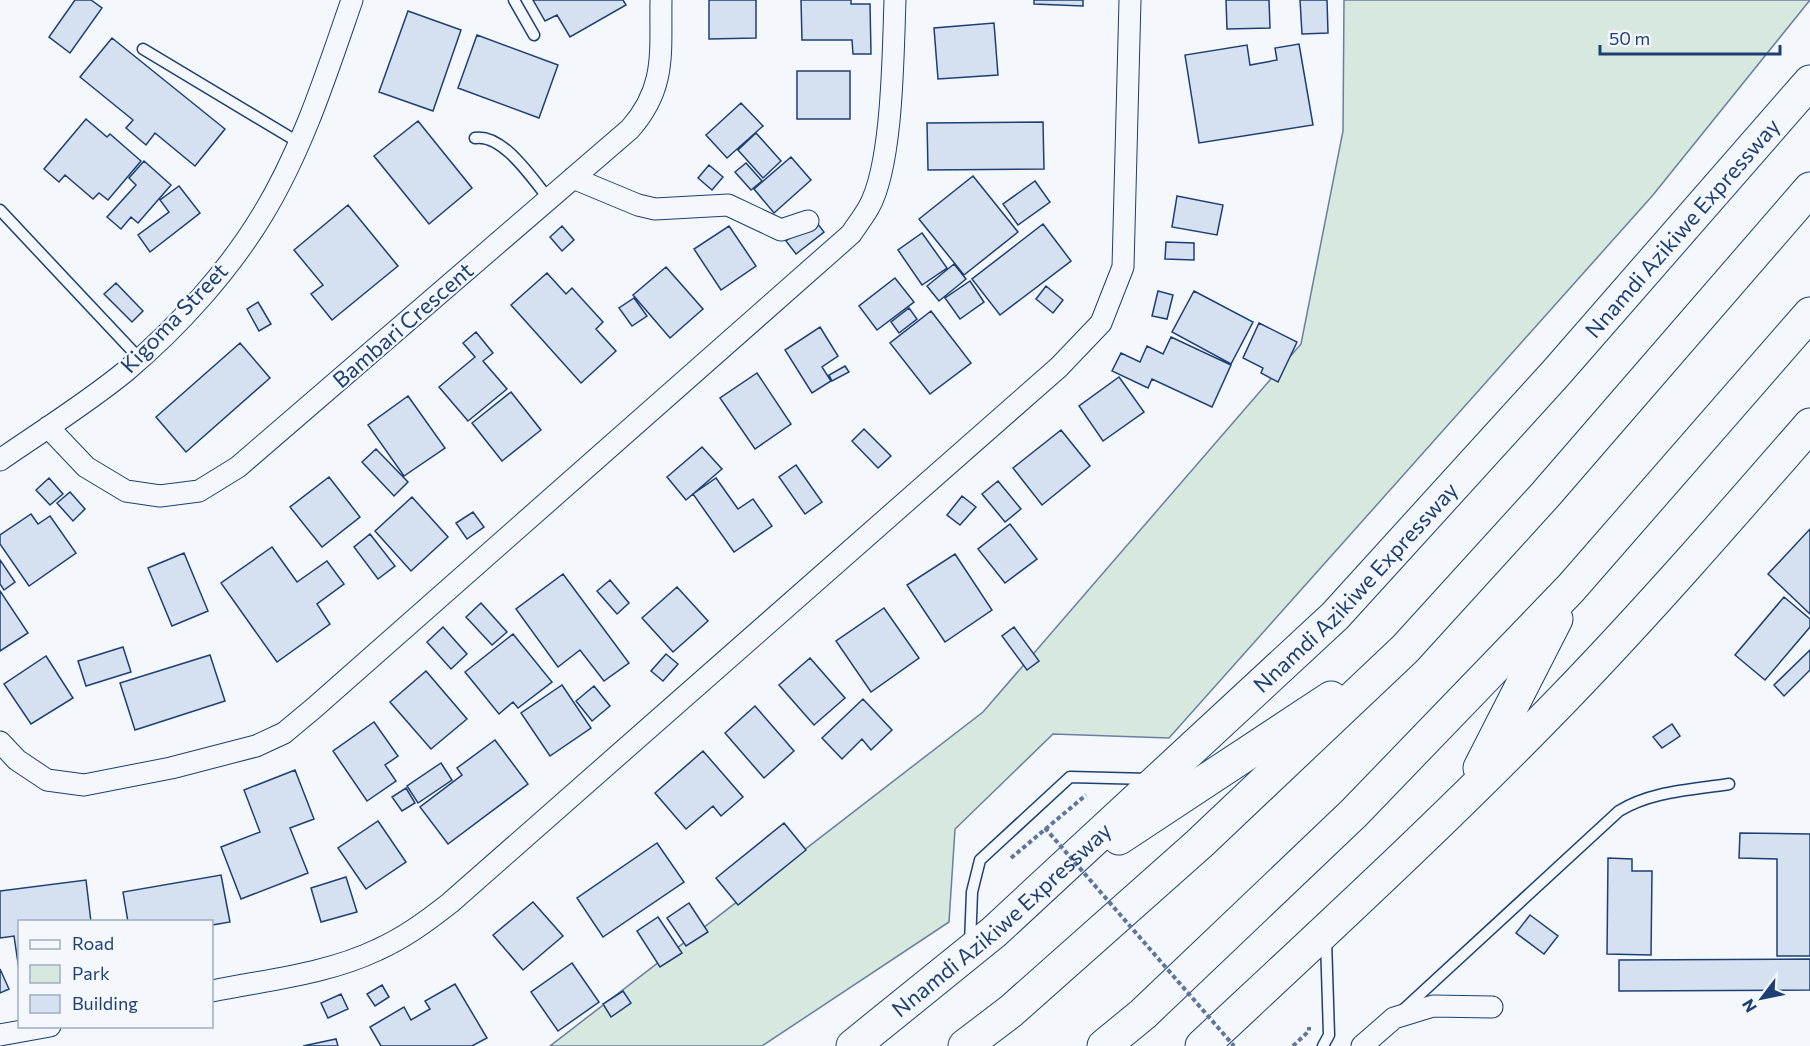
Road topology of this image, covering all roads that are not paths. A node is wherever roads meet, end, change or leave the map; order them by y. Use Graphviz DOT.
graph roads {
  1 [pos="352,0"];
  2 [pos="514,0"];
  3 [pos="661,0"];
  4 [pos="895,0"];
  5 [pos="1130,0"];
  6 [pos="534,35"];
  7 [pos="143,49"];
  8 [pos="1810,82"];
  9 [pos="475,138"];
  10 [pos="298,142"];
  11 [pos="573,178"];
  12 [pos="1810,189"];
  13 [pos="549,199"];
  14 [pos="0,210"];
  15 [pos="808,221"];
  16 [pos="1810,314"];
  17 [pos="139,358"];
  18 [pos="1810,425"];
  19 [pos="48,427"];
  20 [pos="0,460"];
  21 [pos="1571,588"];
  22 [pos="1405,649"];
  23 [pos="0,742"];
  24 [pos="1158,780"];
  25 [pos="1729,784"];
  26 [pos="1467,794"];
  27 [pos="1038,891"];
  28 [pos="1326,930"];
  29 [pos="969,952"];
  30 [pos="213,992"];
  31 [pos="1492,1007"];
  32 [pos="1394,1018"];
  33 [pos="39,1028"];
  34 [pos="0,1035"];
  35 [pos="853,1046"];
  36 [pos="965,1046"];
  37 [pos="1104,1046"];
  38 [pos="1202,1046"];
  39 [pos="1323,1046"];
  40 [pos="1362,1046"];
  1 -- 10 [label="street, Kigoma Street"];
  2 -- 6 [label="lane"];
  3 -- 11 [label="street, Bambari Crescent"];
  4 -- 23 [label="street"];
  5 -- 30 [label="street"];
  7 -- 10 [label="lane"];
  8 -- 24 [label="highway, Nnamdi Azikiwe Expressway"];
  9 -- 13 [label="lane"];
  10 -- 17 [label="street, Kigoma Street"];
  11 -- 13 [label="street, Bambari Crescent"];
  11 -- 15 [label="street"];
  12 -- 22 [label="highway"];
  13 -- 19 [label="street, Bambari Crescent"];
  14 -- 17 [label="lane"];
  16 -- 21 [label="highway"];
  17 -- 19 [label="street, Kigoma Street"];
  18 -- 26 [label="highway"];
  19 -- 20 [label="street, Kigoma Street"];
  21 -- 26 [label="highway"];
  21 -- 37 [label="highway"];
  22 -- 27 [label="highway"];
  22 -- 36 [label="highway"];
  24 -- 27 [label="highway, Nnamdi Azikiwe Expressway"];
  24 -- 29 [label="lane"];
  25 -- 32 [label="lane"];
  26 -- 28 [label="highway"];
  27 -- 29 [label="highway, Nnamdi Azikiwe Expressway"];
  28 -- 38 [label="highway"];
  28 -- 39 [label="lane"];
  29 -- 35 [label="highway, Nnamdi Azikiwe Expressway"];
  31 -- 32 [label="street"];
  32 -- 40 [label="street"];
  33 -- 34 [label="street"];
}
